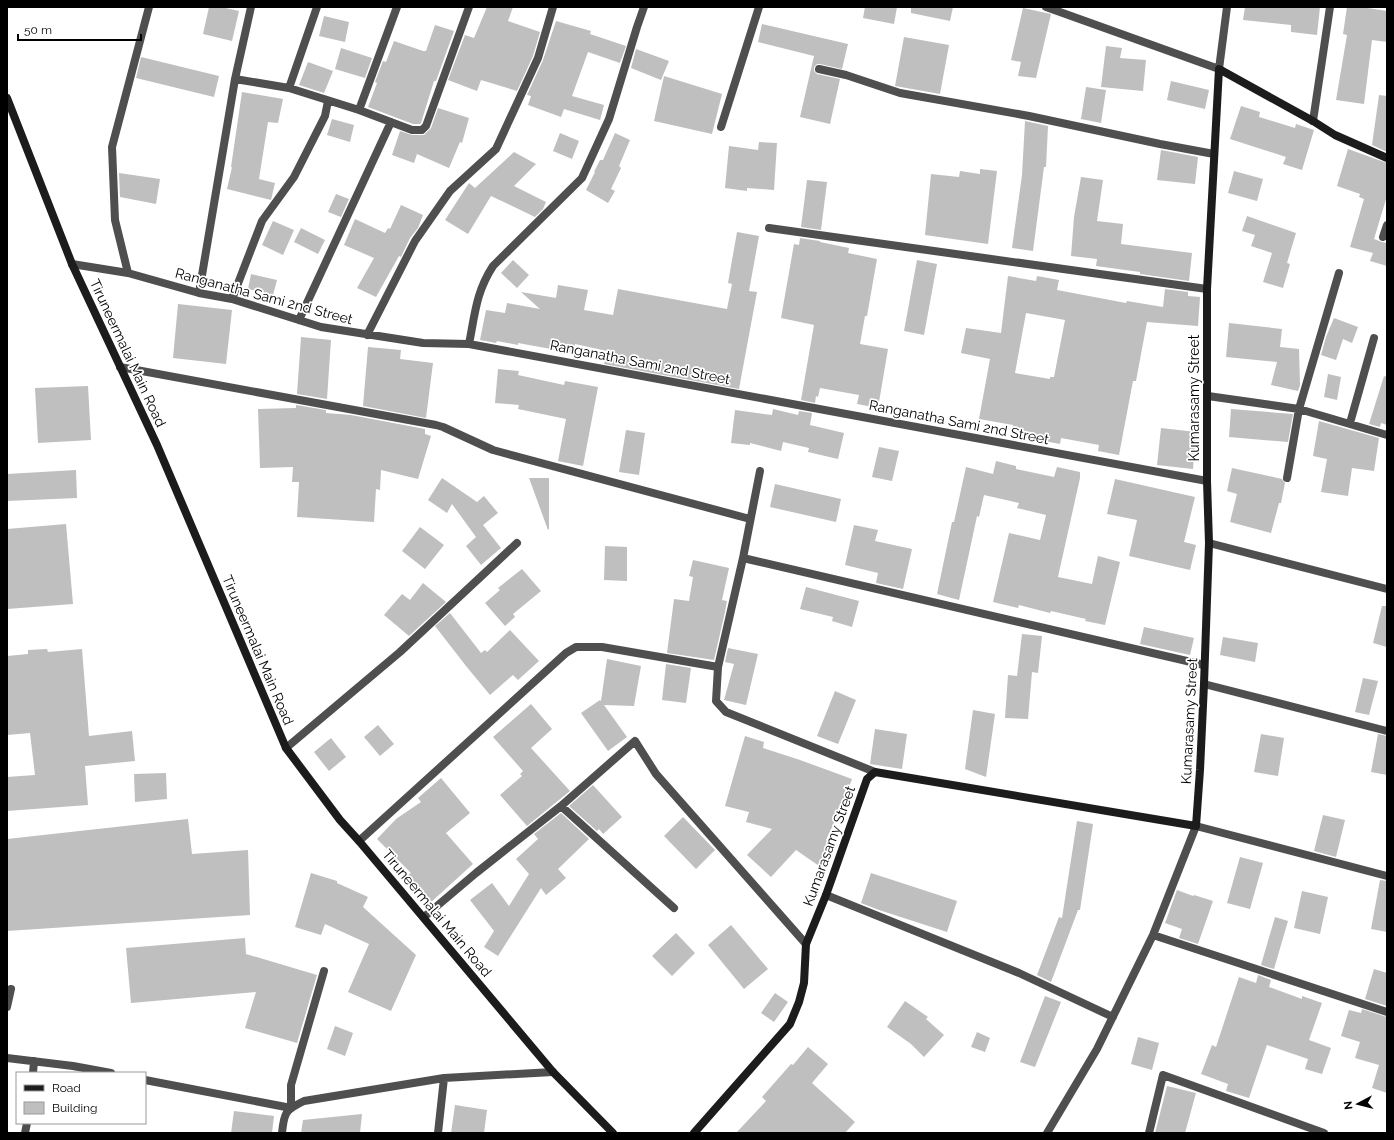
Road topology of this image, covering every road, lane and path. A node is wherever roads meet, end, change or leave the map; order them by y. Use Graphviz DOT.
graph roads {
  1 [pos="149,7"];
  2 [pos="251,7"];
  3 [pos="318,7"];
  4 [pos="397,7"];
  5 [pos="469,7"];
  6 [pos="553,7"];
  7 [pos="644,7"];
  8 [pos="759,7"];
  9 [pos="1046,7"];
  10 [pos="1227,7"];
  11 [pos="1330,7"];
  12 [pos="819,69"];
  13 [pos="1219,69"];
  14 [pos="235,79"];
  15 [pos="289,88"];
  16 [pos="7,98"];
  17 [pos="328,101"];
  18 [pos="359,110"];
  19 [pos="1313,121"];
  20 [pos="391,122"];
  21 [pos="721,127"];
  22 [pos="1214,154"];
  23 [pos="1387,158"];
  24 [pos="1387,225"];
  25 [pos="769,228"];
  26 [pos="1384,237"];
  27 [pos="72,264"];
  28 [pos="128,273"];
  29 [pos="1339,273"];
  30 [pos="1207,289"];
  31 [pos="199,293"];
  32 [pos="232,300"];
  33 [pos="299,320"];
  34 [pos="367,335"];
  35 [pos="1374,338"];
  36 [pos="469,344"];
  37 [pos="120,367"];
  38 [pos="1208,396"];
  39 [pos="1299,409"];
  40 [pos="1350,423"];
  41 [pos="1387,435"];
  42 [pos="760,472"];
  43 [pos="1287,478"];
  44 [pos="1207,482"];
  45 [pos="750,519"];
  46 [pos="1209,543"];
  47 [pos="518,544"];
  48 [pos="743,558"];
  49 [pos="1387,589"];
  50 [pos="1204,665"];
  51 [pos="718,667"];
  52 [pos="1204,684"];
  53 [pos="1387,731"];
  54 [pos="286,748"];
  55 [pos="875,772"];
  56 [pos="561,806"];
  57 [pos="1196,826"];
  58 [pos="360,841"];
  59 [pos="1387,876"];
  60 [pos="826,895"];
  61 [pos="674,908"];
  62 [pos="424,917"];
  63 [pos="1153,934"];
  64 [pos="806,944"];
  65 [pos="324,971"];
  66 [pos="11,989"];
  67 [pos="7,1007"];
  68 [pos="1387,1012"];
  69 [pos="1113,1017"];
  70 [pos="7,1058"];
  71 [pos="34,1061"];
  72 [pos="33,1072"];
  73 [pos="106,1072"];
  74 [pos="553,1072"];
  75 [pos="444,1078"];
  76 [pos="146,1080"];
  77 [pos="291,1108"];
  78 [pos="282,1133"];
  79 [pos="438,1133"];
  80 [pos="613,1133"];
  81 [pos="694,1133"];
  82 [pos="1047,1133"];
  83 [pos="1149,1133"];
  84 [pos="1324,1133"];
  1 -- 28 [label="street"];
  2 -- 14 [label="street"];
  3 -- 15 [label="street"];
  4 -- 18 [label="street"];
  5 -- 20 [label="street"];
  6 -- 34 [label="street"];
  7 -- 36 [label="street"];
  8 -- 21 [label="street"];
  9 -- 13 [label="street"];
  10 -- 13 [label="street"];
  11 -- 19 [label="street"];
  12 -- 22 [label="street"];
  13 -- 19 [label="street"];
  13 -- 22 [label="street, Kumarasamy Street"];
  14 -- 15 [label="street"];
  14 -- 31 [label="street"];
  15 -- 17 [label="street"];
  16 -- 27 [label="street, Tiruneermalai Main Road"];
  17 -- 18 [label="street"];
  17 -- 32 [label="street"];
  18 -- 20 [label="street"];
  19 -- 23 [label="street"];
  20 -- 33 [label="street"];
  22 -- 30 [label="street, Kumarasamy Street"];
  24 -- 26 [label="street"];
  25 -- 30 [label="street"];
  27 -- 28 [label="street, Ranganatha Sami 2nd Street"];
  27 -- 37 [label="street, Tiruneermalai Main Road"];
  28 -- 31 [label="street, Ranganatha Sami 2nd Street"];
  29 -- 39 [label="street"];
  30 -- 38 [label="street, Kumarasamy Street"];
  31 -- 32 [label="street, Ranganatha Sami 2nd Street"];
  32 -- 33 [label="street, Ranganatha Sami 2nd Street"];
  33 -- 34 [label="street, Ranganatha Sami 2nd Street"];
  34 -- 36 [label="street, Ranganatha Sami 2nd Street"];
  35 -- 40 [label="street"];
  36 -- 44 [label="street, Ranganatha Sami 2nd Street"];
  37 -- 45 [label="street"];
  37 -- 54 [label="street, Tiruneermalai Main Road"];
  38 -- 39 [label="street"];
  38 -- 44 [label="street, Kumarasamy Street"];
  39 -- 40 [label="street"];
  39 -- 43 [label="street"];
  40 -- 41 [label="street"];
  42 -- 45 [label="street"];
  44 -- 46 [label="street, Kumarasamy Street"];
  45 -- 48 [label="street"];
  46 -- 49 [label="street"];
  46 -- 50 [label="street, Kumarasamy Street"];
  47 -- 54 [label="street"];
  48 -- 50 [label="street"];
  48 -- 51 [label="street"];
  50 -- 52 [label="street, Kumarasamy Street"];
  51 -- 55 [label="street"];
  51 -- 58 [label="street"];
  52 -- 53 [label="street"];
  52 -- 57 [label="street, Kumarasamy Street"];
  54 -- 58 [label="street, Tiruneermalai Main Road"];
  55 -- 57 [label="street"];
  55 -- 60 [label="street, Kumarasamy Street"];
  56 -- 61 [label="street"];
  56 -- 62 [label="street"];
  56 -- 64 [label="street"];
  57 -- 59 [label="street"];
  57 -- 63 [label="street"];
  58 -- 62 [label="street, Tiruneermalai Main Road"];
  60 -- 64 [label="street, Kumarasamy Street"];
  60 -- 69 [label="street"];
  62 -- 74 [label="street, Tiruneermalai Main Road"];
  63 -- 68 [label="street"];
  63 -- 69 [label="street"];
  64 -- 81 [label="street, Kumarasamy Street"];
  65 -- 77 [label="street"];
  66 -- 67 [label="street"];
  69 -- 82 [label="street"];
  70 -- 71 [label="street"];
  71 -- 72 [label="street"];
  71 -- 73 [label="street"];
  74 -- 75 [label="street"];
  74 -- 80 [label="street, Tiruneermalai Main Road"];
  75 -- 77 [label="street"];
  75 -- 79 [label="street"];
  76 -- 77 [label="street"];
  77 -- 78 [label="street"];
  83 -- 84 [label="street"];
}
